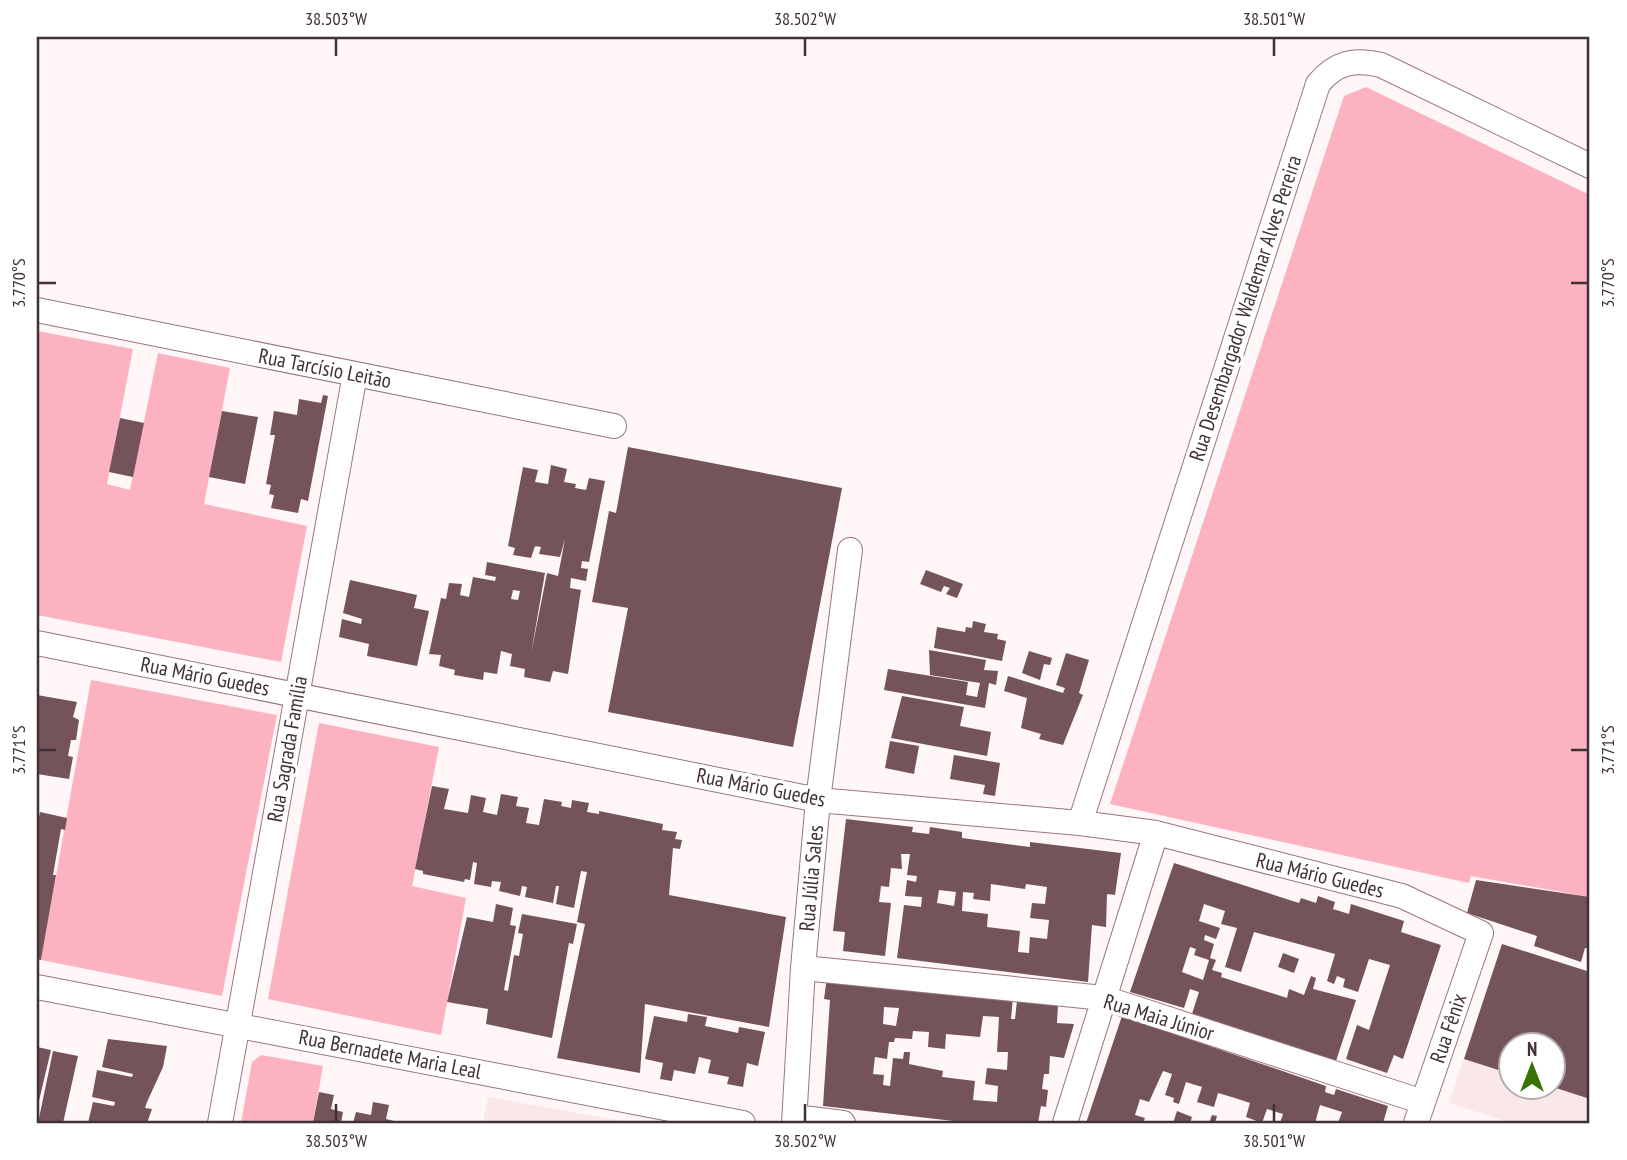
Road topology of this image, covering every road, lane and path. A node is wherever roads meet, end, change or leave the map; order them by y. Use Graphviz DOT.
graph roads {
  1 [pos="1590,166"];
  2 [pos="37,310"];
  3 [pos="355,374"];
  4 [pos="614,426"];
  5 [pos="850,550"];
  6 [pos="37,643"];
  7 [pos="297,693"];
  8 [pos="818,800"];
  9 [pos="1080,823"];
  10 [pos="1156,833"];
  11 [pos="1481,933"];
  12 [pos="803,968"];
  13 [pos="37,987"];
  14 [pos="1104,998"];
  15 [pos="237,1024"];
  16 [pos="1419,1112"];
  17 [pos="795,1120"];
  18 [pos="220,1123"];
  19 [pos="743,1123"];
  20 [pos="843,1123"];
  21 [pos="1065,1123"];
  1 -- 9 [label="street, Rua Desembargador Waldemar Alves Pereira"];
  2 -- 3 [label="street, Rua Tarcísio Leitão"];
  3 -- 4 [label="street, Rua Tarcísio Leitão"];
  3 -- 7 [label="street, Rua Sagrada Família"];
  5 -- 8 [label="street, Rua Júlia Sales"];
  6 -- 7 [label="street, Rua Mário Guedes"];
  7 -- 8 [label="street, Rua Mário Guedes"];
  7 -- 15 [label="street, Rua Sagrada Família"];
  8 -- 9 [label="street, Rua Mário Guedes"];
  8 -- 12 [label="street, Rua Júlia Sales"];
  9 -- 10 [label="street, Rua Mário Guedes"];
  10 -- 11 [label="street, Rua Mário Guedes"];
  10 -- 14 [label="street"];
  11 -- 16 [label="street, Rua Fênix"];
  12 -- 14 [label="street, Rua Maia Júnior"];
  12 -- 17 [label="street, Rua Júlia Sales"];
  13 -- 15 [label="street, Rua Bernadete Maria Leal"];
  14 -- 16 [label="street, Rua Maia Júnior"];
  14 -- 21 [label="street"];
  15 -- 18 [label="street, Rua Sagrada Família"];
  15 -- 19 [label="street, Rua Bernadete Maria Leal"];
  17 -- 20 [label="street"];
}
